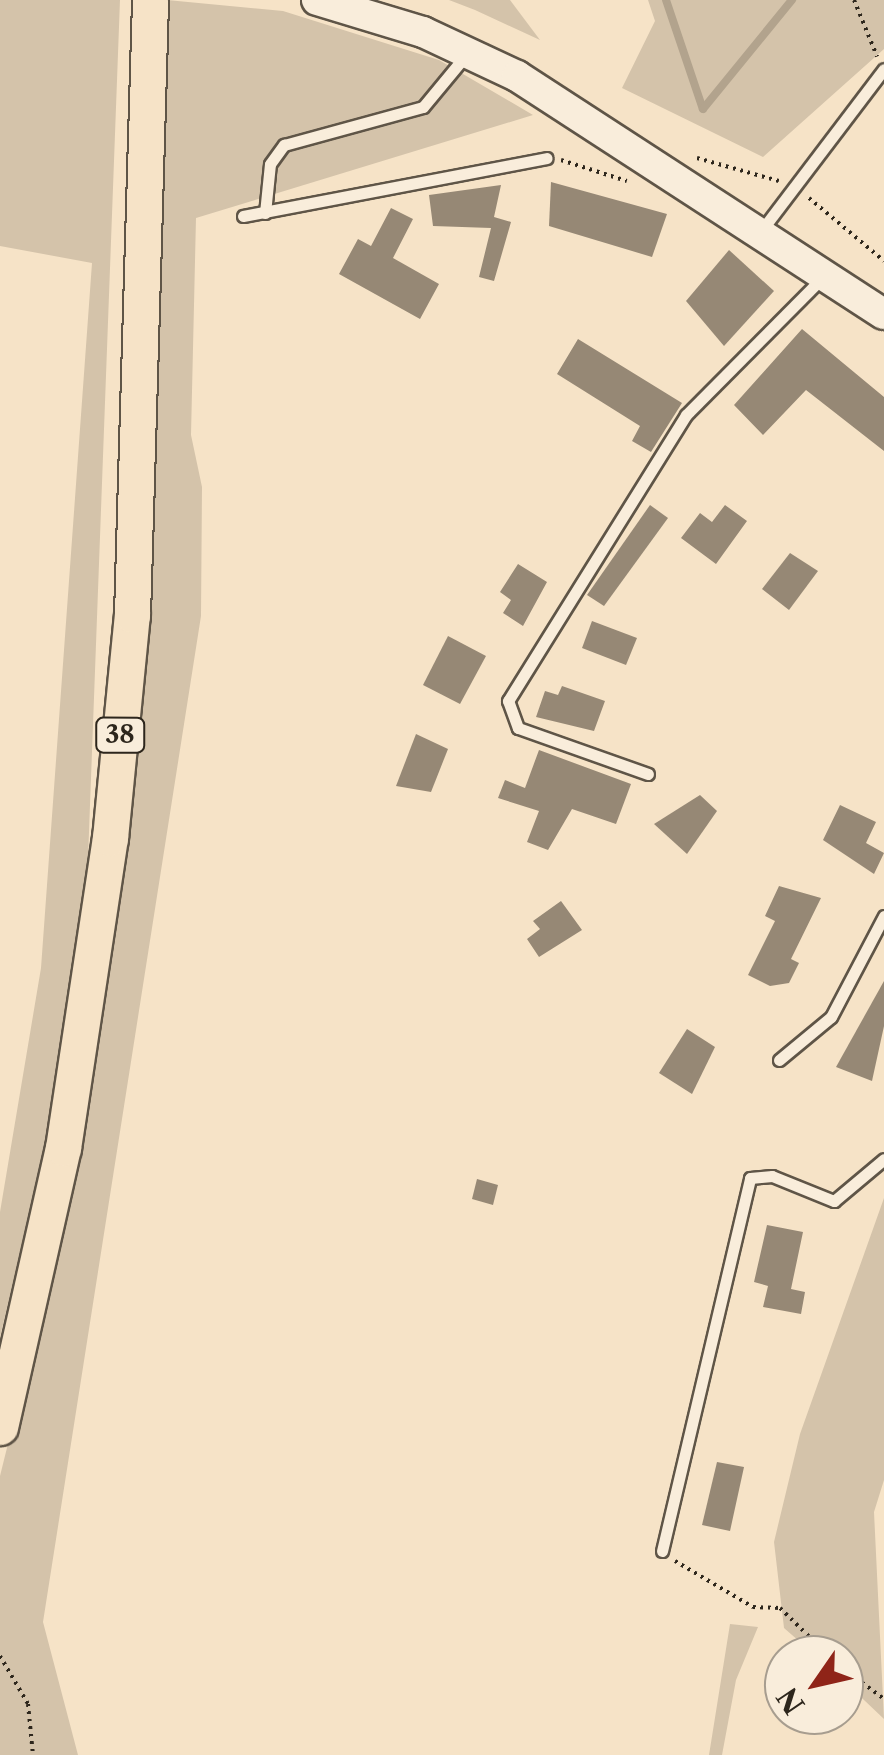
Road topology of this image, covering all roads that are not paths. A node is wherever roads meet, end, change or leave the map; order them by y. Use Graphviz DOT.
graph roads {
  1 [pos="316,0"];
  2 [pos="150,16"];
  3 [pos="469,52"];
  4 [pos="882,70"];
  5 [pos="546,158"];
  6 [pos="265,213"];
  7 [pos="243,216"];
  8 [pos="760,231"];
  9 [pos="826,274"];
  10 [pos="884,314"];
  11 [pos="648,774"];
  12 [pos="884,916"];
  13 [pos="780,1060"];
  14 [pos="884,1159"];
  15 [pos="0,1427"];
  16 [pos="662,1550"];
  1 -- 3 [label="street"];
  2 -- 15 [label="main road, 38"];
  3 -- 6 [label="lane"];
  3 -- 8 [label="street"];
  4 -- 8 [label="lane"];
  5 -- 6 [label="lane"];
  6 -- 7 [label="lane"];
  8 -- 9 [label="street"];
  9 -- 10 [label="street"];
  9 -- 11 [label="lane"];
  12 -- 13 [label="lane"];
  14 -- 16 [label="lane"];
}
